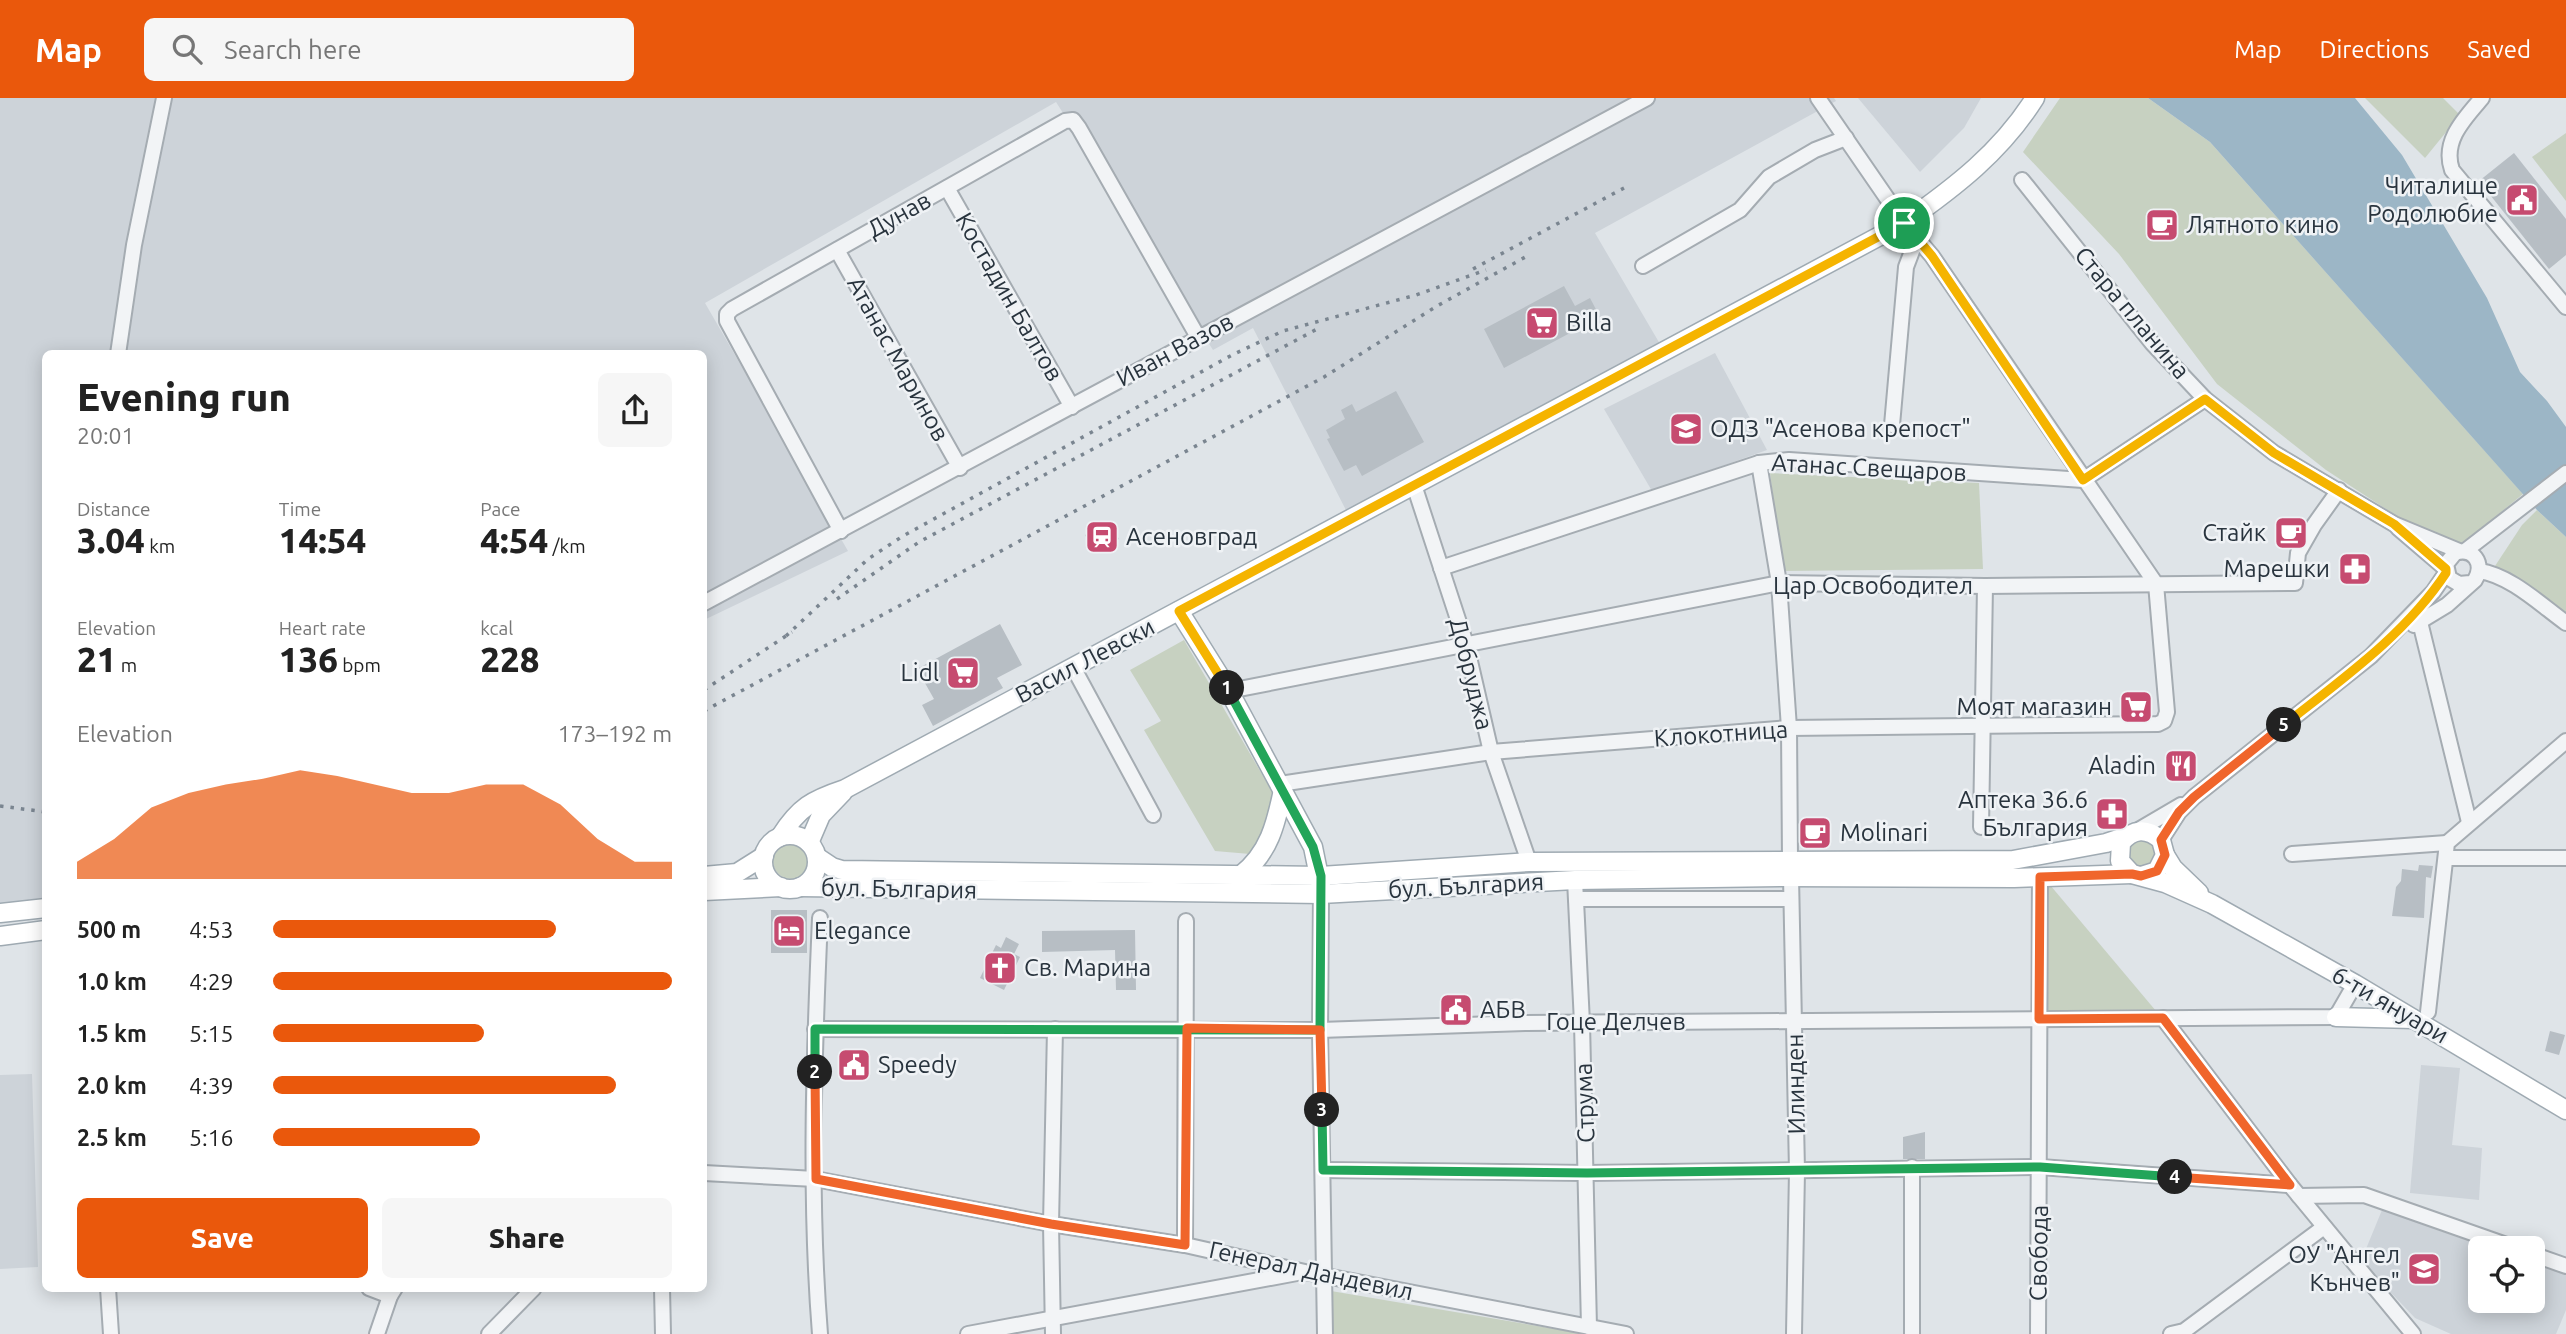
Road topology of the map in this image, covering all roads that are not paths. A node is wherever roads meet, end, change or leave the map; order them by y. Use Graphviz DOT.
graph roads {
  1 [pos="164,98"];
  2 [pos="1647,98"];
  3 [pos="1818,98"];
  4 [pos="2035,98"];
  5 [pos="2482,98"];
  6 [pos="1846,138"];
  7 [pos="2022,180"];
  8 [pos="947,188"];
  9 [pos="1904,223"];
  10 [pos="1917,238"];
  11 [pos="837,250"];
  12 [pos="1643,266"];
  13 [pos="2566,307"];
  14 [pos="1198,337"];
  15 [pos="119,350"];
  16 [pos="2205,399"];
  17 [pos="1072,407"];
  18 [pos="1892,425"];
  19 [pos="1759,463"];
  20 [pos="960,468"];
  21 [pos="2566,473"];
  22 [pos="2083,480"];
  23 [pos="1414,485"];
  24 [pos="2339,490"];
  25 [pos="2504,522"];
  26 [pos="2394,524"];
  27 [pos="841,531"];
  28 [pos="2462,551"];
  29 [pos="1441,568"];
  30 [pos="2446,571"];
  31 [pos="2476,572"];
  32 [pos="1779,583"];
  33 [pos="2156,584"];
  34 [pos="1984,586"];
  35 [pos="707,601"];
  36 [pos="1179,611"];
  37 [pos="2420,622"];
  38 [pos="2566,623"];
  39 [pos="2392,636"];
  40 [pos="1466,644"];
  41 [pos="1073,667"];
  42 [pos="1229,691"];
  43 [pos="1981,727"];
  44 [pos="1789,728"];
  45 [pos="2566,741"];
  46 [pos="1490,752"];
  47 [pos="1282,787"];
  48 [pos="845,789"];
  49 [pos="2194,797"];
  50 [pos="1153,815"];
  51 [pos="2469,822"];
  52 [pos="1981,827"];
  53 [pos="2131,834"];
  54 [pos="780,837"];
  55 [pos="2163,848"];
  56 [pos="813,850"];
  57 [pos="2447,851"];
  58 [pos="2292,855"];
  59 [pos="764,856"];
  60 [pos="2566,858"];
  61 [pos="1529,862"];
  62 [pos="1790,868"];
  63 [pos="1241,875"];
  64 [pos="2136,875"];
  65 [pos="707,876"];
  66 [pos="2040,877"];
  67 [pos="1575,880"];
  68 [pos="1321,885"];
  69 [pos="781,887"];
  70 [pos="800,887"];
  71 [pos="707,891"];
  72 [pos="1576,899"];
  73 [pos="1791,899"];
  74 [pos="2212,904"];
  75 [pos="42,908"];
  76 [pos="0,913"];
  77 [pos="820,918"];
  78 [pos="1186,921"];
  79 [pos="42,931"];
  80 [pos="0,936"];
  81 [pos="2355,984"];
  82 [pos="2421,1015"];
  83 [pos="2336,1017"];
  84 [pos="2163,1018"];
  85 [pos="2039,1019"];
  86 [pos="1795,1021"];
  87 [pos="1582,1023"];
  88 [pos="1187,1028"];
  89 [pos="815,1029"];
  90 [pos="1055,1029"];
  91 [pos="1320,1030"];
  92 [pos="2566,1110"];
  93 [pos="1912,1167"];
  94 [pos="2040,1167"];
  95 [pos="1323,1170"];
  96 [pos="1797,1171"];
  97 [pos="707,1173"];
  98 [pos="1587,1173"];
  99 [pos="816,1179"];
  100 [pos="2295,1191"];
  101 [pos="1051,1224"];
  102 [pos="2324,1227"];
  103 [pos="2481,1236"];
  104 [pos="1185,1245"];
  105 [pos="1236,1257"];
  106 [pos="2545,1259"];
  107 [pos="2566,1266"];
  108 [pos="1305,1272"];
  109 [pos="1324,1275"];
  110 [pos="1231,1286"];
  111 [pos="109,1292"];
  112 [pos="393,1292"];
  113 [pos="530,1292"];
  114 [pos="662,1292"];
  115 [pos="1054,1318"];
  116 [pos="1589,1327"];
  117 [pos="114,1333"];
  118 [pos="377,1334"];
  119 [pos="489,1334"];
  120 [pos="663,1334"];
  121 [pos="820,1334"];
  122 [pos="968,1334"];
  123 [pos="1053,1334"];
  124 [pos="1325,1334"];
  125 [pos="1626,1334"];
  126 [pos="1794,1334"];
  127 [pos="1912,1334"];
  128 [pos="2038,1334"];
  129 [pos="2171,1334"];
  130 [pos="2413,1334"];
  1 -- 15 [label="street"];
  2 -- 14 [label="street, Иван Вазов"];
  3 -- 6 [label="street"];
  4 -- 9 [label="main road, Васил Левски"];
  5 -- 13 [label="street"];
  6 -- 9 [label="street"];
  6 -- 12 [label="street"];
  7 -- 16 [label="street, Стара планина"];
  8 -- 11 [label="street, Дунав"];
  8 -- 14 [label="street, Дунав"];
  8 -- 17 [label="street, Костадин Балтов"];
  9 -- 10 [label="street"];
  9 -- 23 [label="main road, Васил Левски"];
  10 -- 18 [label="street"];
  10 -- 22 [label="street"];
  11 -- 20 [label="street, Атанас Маринов"];
  11 -- 27 [label="street, Дунав"];
  14 -- 17 [label="street, Иван Вазов"];
  16 -- 22 [label="street"];
  16 -- 24 [label="street, Стара планина"];
  17 -- 20 [label="street, Иван Вазов"];
  19 -- 22 [label="street, Атанас Свещаров"];
  19 -- 29 [label="street, Атанас Свещаров"];
  19 -- 32 [label="street, Илинден"];
  20 -- 27 [label="street, Иван Вазов"];
  21 -- 25 [label="street"];
  22 -- 33 [label="street"];
  23 -- 29 [label="street, Добруджа"];
  23 -- 36 [label="main road, Васил Левски"];
  24 -- 26 [label="street, Стара планина"];
  24 -- 33 [label="street, Цар Освободител"];
  25 -- 28 [label="street"];
  25 -- 31 [label="street"];
  26 -- 28 [label="street"];
  26 -- 30 [label="street"];
  27 -- 35 [label="street, Иван Вазов"];
  28 -- 30 [label="street"];
  28 -- 31 [label="street"];
  29 -- 40 [label="street, Добруджа"];
  30 -- 31 [label="street"];
  30 -- 39 [label="street"];
  31 -- 37 [label="street"];
  31 -- 38 [label="street"];
  32 -- 34 [label="street, Цар Освободител"];
  32 -- 40 [label="street, Цар Освободител"];
  32 -- 44 [label="street, Илинден"];
  33 -- 34 [label="street, Цар Освободител"];
  33 -- 43 [label="street, Клокотница"];
  34 -- 43 [label="street"];
  36 -- 41 [label="main road, Васил Левски"];
  36 -- 42 [label="main road"];
  37 -- 39 [label="street"];
  37 -- 51 [label="street"];
  39 -- 49 [label="street"];
  40 -- 42 [label="street, Цар Освободител"];
  40 -- 46 [label="street, Добруджа"];
  41 -- 48 [label="main road, Васил Левски"];
  41 -- 50 [label="street"];
  42 -- 47 [label="main road"];
  43 -- 44 [label="street, Клокотница"];
  43 -- 52 [label="street"];
  44 -- 46 [label="street, Клокотница"];
  44 -- 62 [label="street, Илинден"];
  45 -- 51 [label="street"];
  46 -- 47 [label="street, Клокотница"];
  46 -- 61 [label="street, Добруджа"];
  47 -- 63 [label="main road"];
  47 -- 68 [label="main road"];
  48 -- 54 [label="main road, Васил Левски"];
  48 -- 56 [label="main road, Васил Левски"];
  49 -- 53 [label="street"];
  49 -- 55 [label="street"];
  51 -- 57 [label="street"];
  53 -- 55 [label="main road"];
  53 -- 62 [label="main road, бул. България"];
  53 -- 64 [label="main road"];
  54 -- 56 [label="main road"];
  54 -- 59 [label="main road"];
  55 -- 64 [label="main road"];
  55 -- 74 [label="main road"];
  56 -- 63 [label="main road, бул. България"];
  56 -- 70 [label="main road"];
  57 -- 58 [label="street"];
  57 -- 60 [label="street"];
  57 -- 82 [label="street"];
  59 -- 65 [label="main road"];
  59 -- 69 [label="main road"];
  61 -- 62 [label="main road, бул. България"];
  61 -- 68 [label="main road, бул. България"];
  62 -- 66 [label="main road, бул. България"];
  62 -- 67 [label="main road, бул. България"];
  62 -- 73 [label="street, Илинден"];
  63 -- 68 [label="main road, бул. България"];
  64 -- 66 [label="main road, бул. България"];
  64 -- 74 [label="main road"];
  66 -- 85 [label="street, Свобода"];
  67 -- 68 [label="main road, бул. България"];
  67 -- 72 [label="street, Струма"];
  68 -- 70 [label="main road, бул. България"];
  68 -- 91 [label="street"];
  69 -- 70 [label="main road"];
  69 -- 71 [label="main road"];
  72 -- 73 [label="street"];
  72 -- 87 [label="street, Струма"];
  73 -- 86 [label="street, Илинден"];
  74 -- 81 [label="main road, 6-ти януари"];
  75 -- 76 [label="main road"];
  77 -- 89 [label="street"];
  78 -- 88 [label="street"];
  79 -- 80 [label="main road"];
  81 -- 82 [label="main road, 6-ти януари"];
  81 -- 83 [label="street"];
  82 -- 83 [label="main road"];
  82 -- 92 [label="main road, 6-ти януари"];
  83 -- 84 [label="street, Гоце Делчев"];
  84 -- 85 [label="street, Гоце Делчев"];
  84 -- 100 [label="street"];
  85 -- 86 [label="street, Гоце Делчев"];
  85 -- 94 [label="street, Свобода"];
  86 -- 87 [label="street, Гоце Делчев"];
  86 -- 96 [label="street, Илинден"];
  87 -- 91 [label="street, Гоце Делчев"];
  87 -- 98 [label="street, Струма"];
  88 -- 90 [label="street, Гоце Делчев"];
  88 -- 91 [label="street, Гоце Делчев"];
  88 -- 104 [label="street"];
  89 -- 90 [label="street, Гоце Делчев"];
  89 -- 99 [label="street"];
  90 -- 101 [label="street"];
  91 -- 95 [label="street"];
  93 -- 94 [label="street"];
  93 -- 96 [label="street"];
  93 -- 127 [label="street"];
  94 -- 100 [label="street"];
  94 -- 128 [label="street, Свобода"];
  95 -- 98 [label="street"];
  95 -- 109 [label="street"];
  96 -- 98 [label="street"];
  96 -- 126 [label="street, Илинден"];
  97 -- 99 [label="street, Генерал Дандевил"];
  98 -- 116 [label="street, Струма"];
  99 -- 101 [label="street, Генерал Дандевил"];
  99 -- 121 [label="street"];
  100 -- 102 [label="street"];
  100 -- 103 [label="street"];
  101 -- 104 [label="street, Генерал Дандевил"];
  101 -- 115 [label="street"];
  102 -- 129 [label="street"];
  102 -- 130 [label="street"];
  104 -- 105 [label="street, Генерал Дандевил"];
  105 -- 108 [label="street, Генерал Дандевил"];
  105 -- 110 [label="street"];
  106 -- 107 [label="street"];
  108 -- 109 [label="street, Генерал Дандевил"];
  108 -- 110 [label="street"];
  109 -- 116 [label="street, Генерал Дандевил"];
  109 -- 124 [label="street"];
  110 -- 115 [label="street"];
  111 -- 117 [label="street"];
  112 -- 118 [label="street"];
  113 -- 119 [label="street"];
  114 -- 120 [label="street"];
  115 -- 122 [label="street"];
  115 -- 123 [label="street"];
  116 -- 125 [label="street, Генерал Дандевил"];
}
